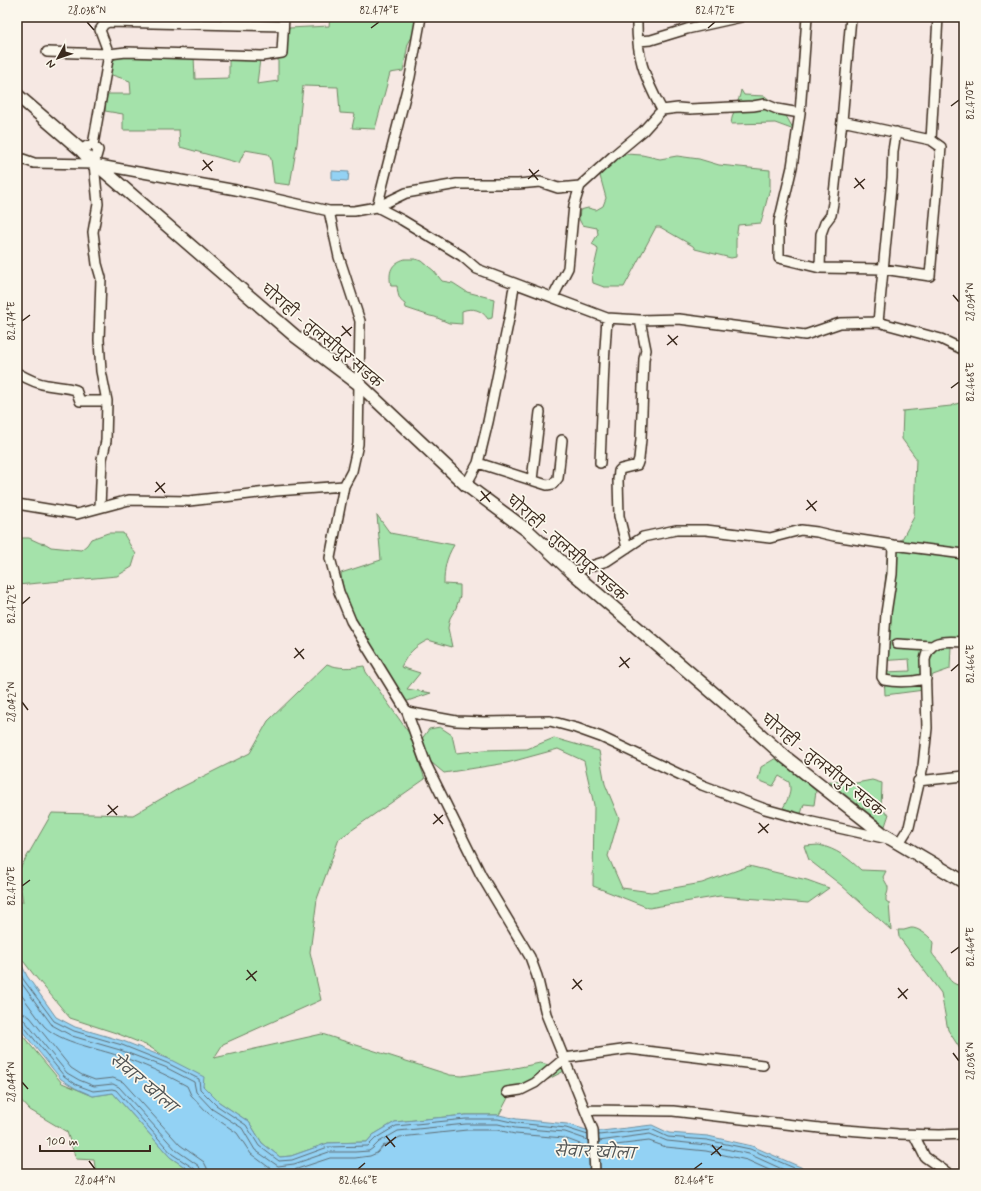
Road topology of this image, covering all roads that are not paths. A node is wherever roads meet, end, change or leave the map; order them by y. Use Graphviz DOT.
graph roads {
  1 [pos="421,17"];
  2 [pos="637,17"];
  3 [pos="741,17"];
  4 [pos="807,17"];
  5 [pos="851,17"];
  6 [pos="938,17"];
  7 [pos="284,22"];
  8 [pos="638,41"];
  9 [pos="47,52"];
  10 [pos="108,54"];
  11 [pos="17,95"];
  12 [pos="662,110"];
  13 [pos="800,113"];
  14 [pos="842,121"];
  15 [pos="896,132"];
  16 [pos="931,140"];
  17 [pos="93,145"];
  18 [pos="81,150"];
  19 [pos="17,157"];
  20 [pos="94,164"];
  21 [pos="580,186"];
  22 [pos="377,206"];
  23 [pos="329,211"];
  24 [pos="820,268"];
  25 [pos="883,269"];
  26 [pos="515,284"];
  27 [pos="553,297"];
  28 [pos="608,318"];
  29 [pos="640,320"];
  30 [pos="878,322"];
  31 [pos="964,350"];
  32 [pos="17,373"];
  33 [pos="360,385"];
  34 [pos="107,401"];
  35 [pos="540,412"];
  36 [pos="562,440"];
  37 [pos="478,463"];
  38 [pos="600,463"];
  39 [pos="532,480"];
  40 [pos="466,485"];
  41 [pos="344,486"];
  42 [pos="17,504"];
  43 [pos="100,507"];
  44 [pos="893,545"];
  45 [pos="626,548"];
  46 [pos="964,554"];
  47 [pos="572,572"];
  48 [pos="964,642"];
  49 [pos="897,644"];
  50 [pos="931,646"];
  51 [pos="926,679"];
  52 [pos="407,712"];
  53 [pos="964,776"];
  54 [pos="918,781"];
  55 [pos="898,842"];
  56 [pos="964,882"];
  57 [pos="565,1058"];
  58 [pos="763,1065"];
  59 [pos="507,1092"];
  60 [pos="586,1110"];
  61 [pos="964,1134"];
  62 [pos="914,1135"];
  63 [pos="596,1174"];
  64 [pos="949,1174"];
  1 -- 22 [label="street"];
  2 -- 8 [label="street"];
  3 -- 8 [label="street"];
  4 -- 13 [label="street"];
  5 -- 14 [label="street"];
  6 -- 16 [label="street"];
  7 -- 10 [label="street"];
  7 -- 10 [label="street"];
  8 -- 12 [label="street"];
  9 -- 10 [label="street"];
  10 -- 17 [label="street"];
  11 -- 18 [label="main road, घोराही - तुलसीपुर सडक"];
  12 -- 13 [label="street"];
  12 -- 21 [label="street"];
  13 -- 24 [label="street"];
  14 -- 15 [label="street"];
  14 -- 24 [label="street"];
  15 -- 16 [label="street"];
  15 -- 25 [label="street"];
  16 -- 25 [label="street"];
  17 -- 18 [label="street"];
  17 -- 20 [label="street"];
  18 -- 20 [label="main road, घोराही - तुलसीपुर सडक"];
  19 -- 20 [label="street"];
  20 -- 23 [label="street"];
  20 -- 33 [label="main road, घोराही - तुलसीपुर सडक"];
  20 -- 34 [label="street"];
  21 -- 22 [label="street"];
  21 -- 27 [label="street"];
  22 -- 23 [label="street"];
  22 -- 26 [label="street"];
  23 -- 33 [label="street"];
  24 -- 25 [label="street"];
  25 -- 30 [label="street"];
  26 -- 27 [label="street"];
  26 -- 37 [label="street"];
  27 -- 28 [label="street"];
  28 -- 29 [label="street"];
  28 -- 38 [label="street"];
  29 -- 30 [label="street"];
  29 -- 45 [label="street"];
  30 -- 31 [label="street"];
  32 -- 34 [label="street"];
  33 -- 40 [label="main road, घोराही - तुलसीपुर सडक"];
  33 -- 41 [label="street"];
  34 -- 43 [label="street"];
  35 -- 39 [label="street"];
  36 -- 39 [label="street"];
  37 -- 39 [label="street"];
  37 -- 40 [label="street"];
  40 -- 47 [label="main road, घोराही - तुलसीपुर सडक"];
  41 -- 43 [label="street"];
  41 -- 52 [label="street"];
  42 -- 43 [label="street"];
  44 -- 45 [label="street"];
  44 -- 46 [label="street"];
  44 -- 51 [label="street"];
  45 -- 47 [label="street"];
  47 -- 55 [label="main road, घोराही - तुलसीपुर सडक"];
  48 -- 50 [label="street"];
  49 -- 50 [label="street"];
  50 -- 51 [label="street"];
  51 -- 54 [label="street"];
  52 -- 55 [label="street"];
  52 -- 57 [label="street"];
  53 -- 54 [label="street"];
  54 -- 55 [label="street"];
  55 -- 56 [label="main road, घोराही - तुलसीपुर सडक"];
  57 -- 58 [label="street"];
  57 -- 59 [label="street"];
  57 -- 60 [label="street"];
  60 -- 62 [label="street"];
  60 -- 63 [label="street"];
  61 -- 62 [label="street"];
  62 -- 64 [label="street"];
}
